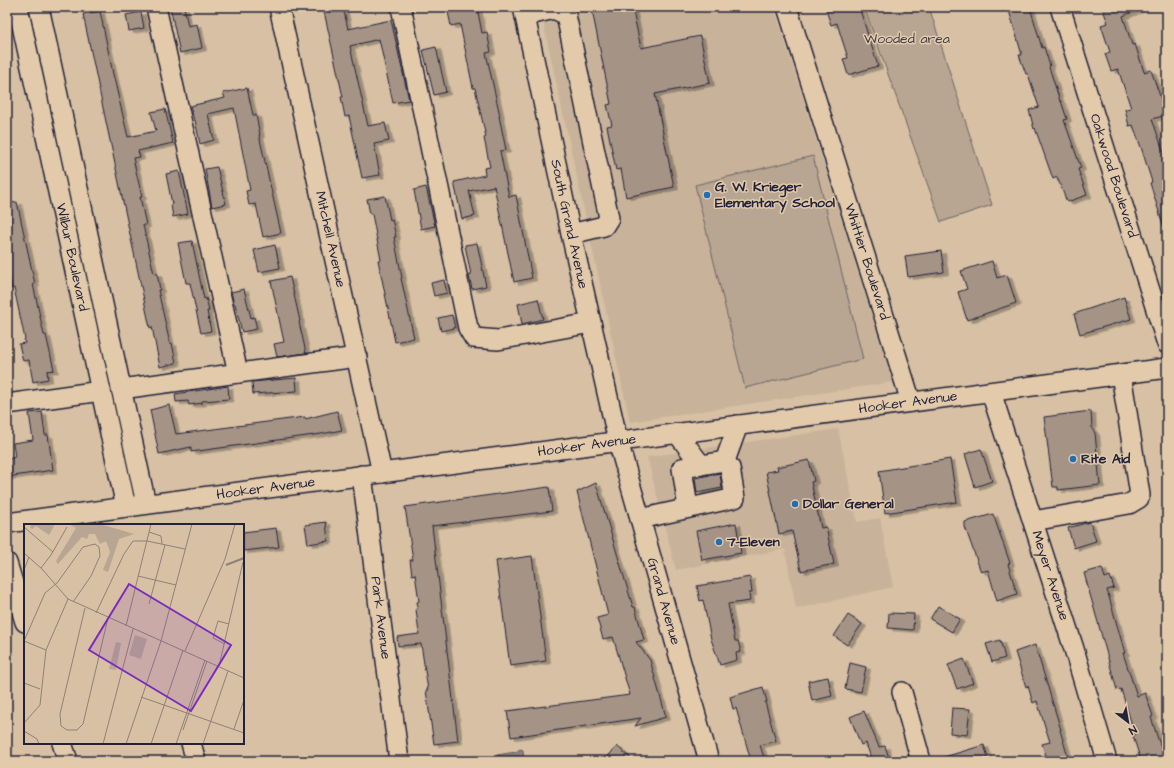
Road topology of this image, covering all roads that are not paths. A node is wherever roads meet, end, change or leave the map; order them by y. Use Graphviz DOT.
graph roads {
  1 [pos="18,7"];
  2 [pos="39,7"];
  3 [pos="156,7"];
  4 [pos="279,7"];
  5 [pos="401,7"];
  6 [pos="787,7"];
  7 [pos="1060,7"];
  8 [pos="524,11"];
  9 [pos="571,234"];
  10 [pos="591,323"];
  11 [pos="1167,344"];
  12 [pos="356,357"];
  13 [pos="1167,368"];
  14 [pos="238,373"];
  15 [pos="1121,374"];
  16 [pos="121,389"];
  17 [pos="101,391"];
  18 [pos="990,392"];
  19 [pos="911,402"];
  20 [pos="7,404"];
  21 [pos="738,425"];
  22 [pos="677,433"];
  23 [pos="618,441"];
  24 [pos="725,461"];
  25 [pos="701,465"];
  26 [pos="382,472"];
  27 [pos="362,475"];
  28 [pos="146,504"];
  29 [pos="126,507"];
  30 [pos="688,508"];
  31 [pos="640,519"];
  32 [pos="1033,521"];
  33 [pos="7,522"];
  34 [pos="7,563"];
  35 [pos="24,619"];
  36 [pos="902,692"];
  37 [pos="62,744"];
  38 [pos="191,744"];
  39 [pos="68,761"];
  40 [pos="196,761"];
  41 [pos="399,761"];
  42 [pos="709,761"];
  43 [pos="921,761"];
  44 [pos="1107,761"];
  1 -- 17 [label="street, Wilbur Boulevard"];
  2 -- 16 [label="street, Wilbur Boulevard"];
  3 -- 14 [label="street"];
  4 -- 12 [label="street, Mitchell Avenue"];
  5 -- 10 [label="street"];
  6 -- 19 [label="street, Whittier Boulevard"];
  7 -- 11 [label="street, Oakwood Boulevard"];
  8 -- 9 [label="street, South Grand Avenue"];
  8 -- 9 [label="street"];
  9 -- 10 [label="street, South Grand Avenue"];
  10 -- 23 [label="street, South Grand Avenue"];
  12 -- 14 [label="street"];
  12 -- 26 [label="street, Mitchell Avenue"];
  13 -- 15 [label="street, Hooker Avenue"];
  14 -- 16 [label="street"];
  15 -- 18 [label="street, Hooker Avenue"];
  15 -- 32 [label="street"];
  16 -- 28 [label="street, Wilbur Boulevard"];
  17 -- 20 [label="street"];
  17 -- 29 [label="street, Wilbur Boulevard"];
  18 -- 19 [label="street, Hooker Avenue"];
  18 -- 32 [label="street, Meyer Avenue"];
  19 -- 21 [label="street, Hooker Avenue"];
  21 -- 22 [label="street, Hooker Avenue"];
  21 -- 24 [label="street"];
  22 -- 23 [label="street, Hooker Avenue"];
  22 -- 25 [label="street"];
  23 -- 26 [label="street, Hooker Avenue"];
  23 -- 31 [label="street, Grand Avenue"];
  24 -- 25 [label="street"];
  24 -- 30 [label="street"];
  25 -- 30 [label="street"];
  26 -- 27 [label="street, Hooker Avenue"];
  27 -- 28 [label="street, Hooker Avenue"];
  27 -- 41 [label="street, Park Avenue"];
  28 -- 29 [label="street, Hooker Avenue"];
  29 -- 33 [label="street, Hooker Avenue"];
  30 -- 31 [label="street"];
  31 -- 42 [label="street, Grand Avenue"];
  32 -- 44 [label="street, Meyer Avenue"];
  34 -- 35 [label="street"];
  36 -- 43 [label="street"];
  37 -- 39 [label="street"];
  38 -- 40 [label="street"];
}
